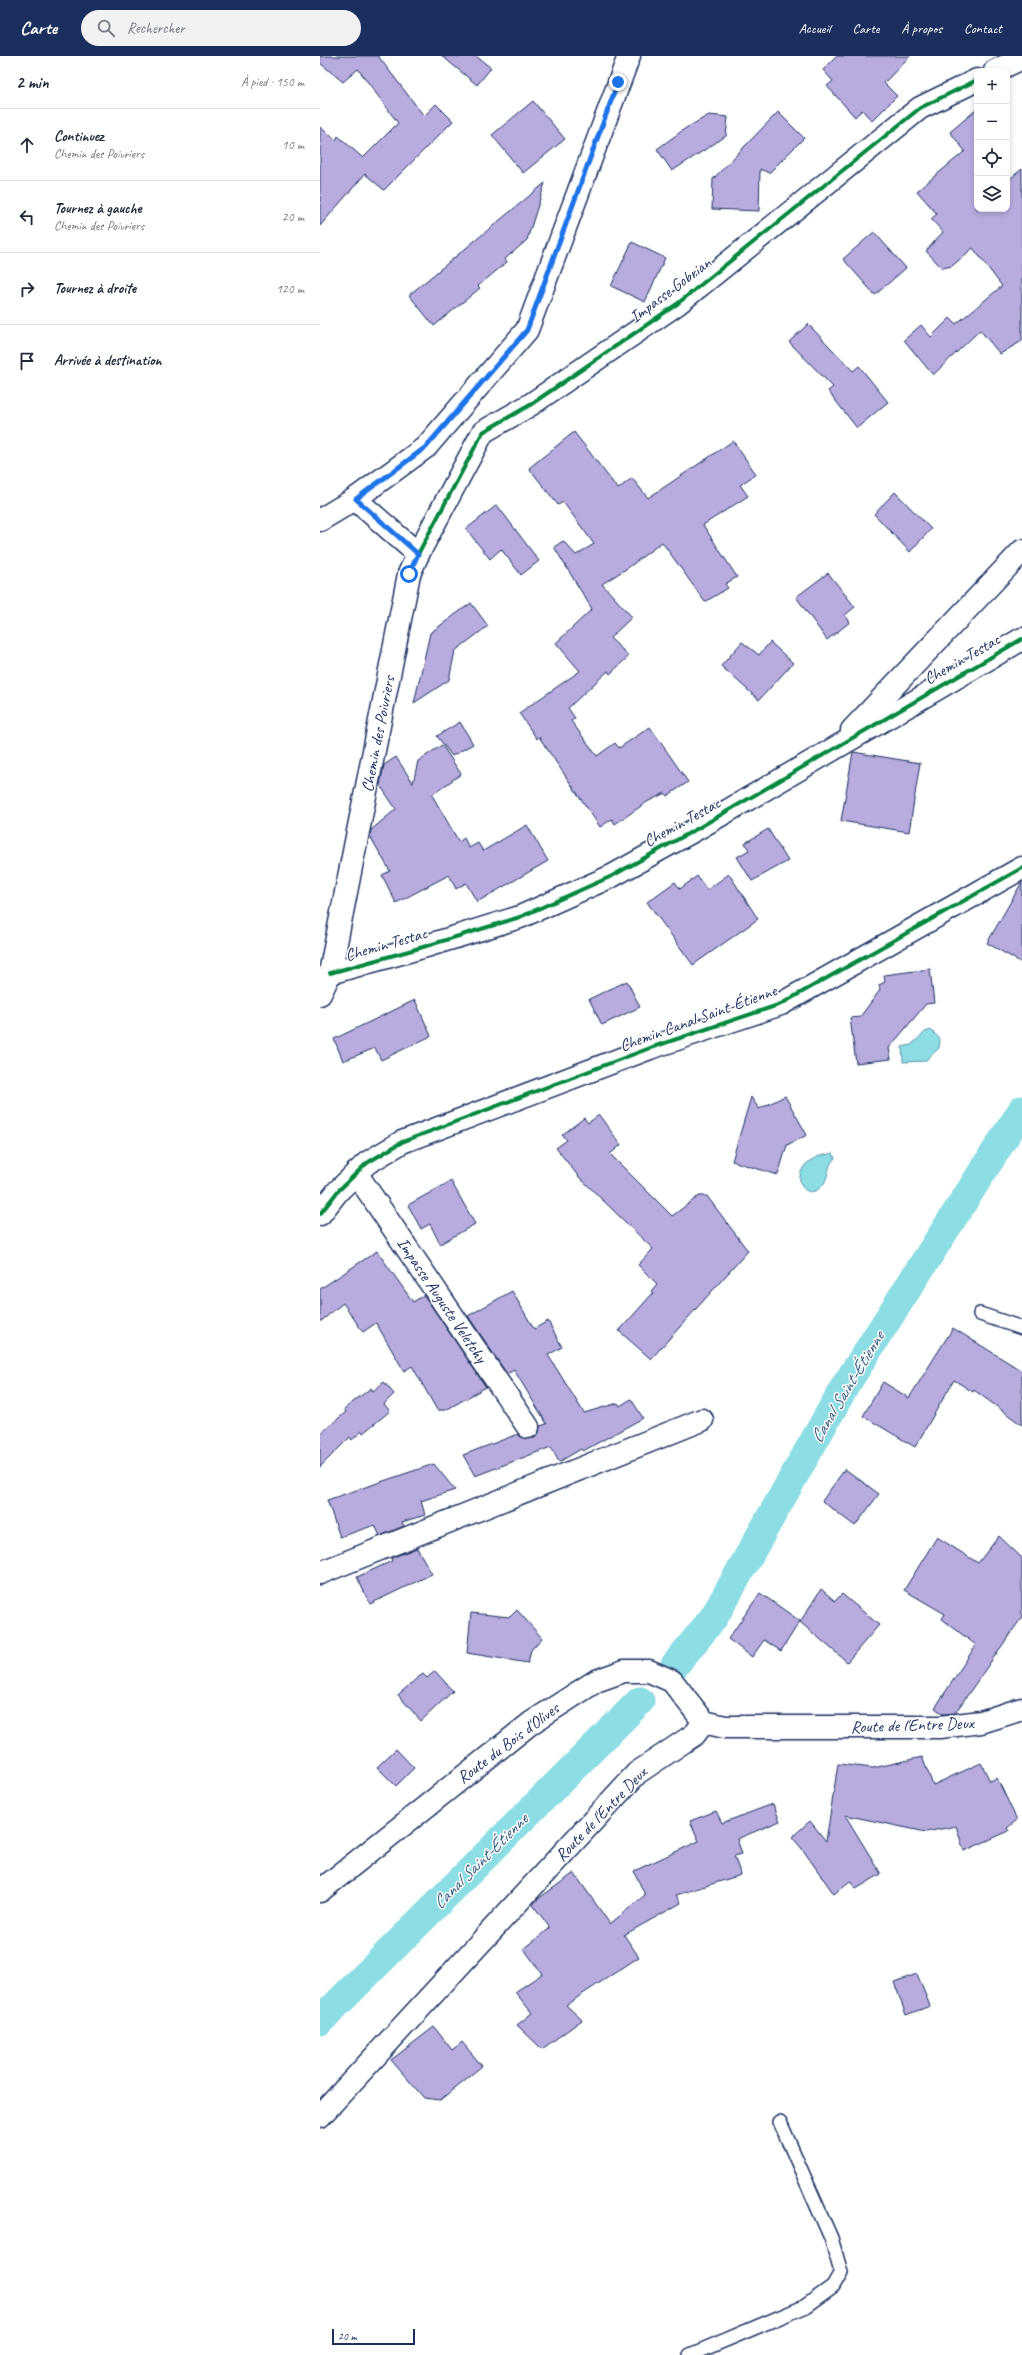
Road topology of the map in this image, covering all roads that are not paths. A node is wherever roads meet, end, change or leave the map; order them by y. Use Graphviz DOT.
graph roads {
  1 [pos="629,56"];
  2 [pos="1022,58"];
  3 [pos="1001,68"];
  4 [pos="974,81"];
  5 [pos="356,499"];
  6 [pos="320,520"];
  7 [pos="1022,551"];
  8 [pos="418,554"];
  9 [pos="1022,639"];
  10 [pos="836,748"];
  11 [pos="1022,868"];
  12 [pos="330,973"];
  13 [pos="320,994"];
  14 [pos="356,1173"];
  15 [pos="320,1214"];
  16 [pos="980,1314"];
  17 [pos="1022,1328"];
  18 [pos="702,1420"];
  19 [pos="528,1427"];
  20 [pos="320,1573"];
  21 [pos="1022,1709"];
  22 [pos="704,1722"];
  23 [pos="320,1891"];
  24 [pos="320,2116"];
  25 [pos="780,2122"];
  26 [pos="690,2355"];
  1 -- 5 [label="street"];
  2 -- 3 [label="street"];
  4 -- 8 [label="street, Impasse Gobrian"];
  5 -- 6 [label="street"];
  5 -- 8 [label="street"];
  7 -- 10 [label="street, Chemin Testac"];
  8 -- 12 [label="street, Chemin des Poivriers"];
  9 -- 10 [label="street, Chemin Testac"];
  10 -- 12 [label="street, Chemin Testac"];
  11 -- 14 [label="street, Chemin Canal Saint-Étienne"];
  12 -- 13 [label="street, Chemin des Poivriers"];
  14 -- 15 [label="street, Chemin Canal Saint-Étienne"];
  14 -- 19 [label="street, Impasse Auguste Veletchy"];
  16 -- 17 [label="lane"];
  18 -- 20 [label="street"];
  21 -- 22 [label="street, Route de l'Entre Deux"];
  22 -- 23 [label="street, Route du Bois d'Olives"];
  22 -- 24 [label="street, Route de l'Entre Deux"];
  25 -- 26 [label="lane"];
}
